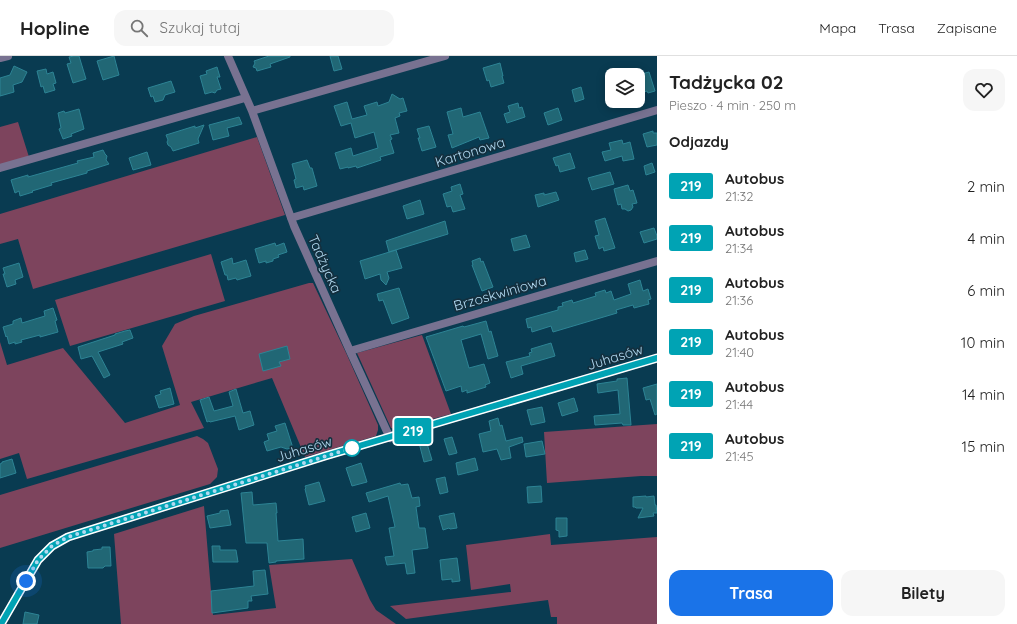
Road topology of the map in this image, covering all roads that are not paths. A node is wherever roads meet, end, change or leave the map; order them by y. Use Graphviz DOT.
graph roads {
  1 [pos="8,56"];
  2 [pos="228,56"];
  3 [pos="445,56"];
  4 [pos="0,58"];
  5 [pos="246,98"];
  6 [pos="657,110"];
  7 [pos="252,111"];
  8 [pos="0,168"];
  9 [pos="291,218"];
  10 [pos="657,261"];
  11 [pos="350,352"];
  12 [pos="657,358"];
  13 [pos="390,438"];
  14 [pos="1,624"];
  1 -- 4 [label="street"];
  2 -- 5 [label="street, Tadżycka"];
  3 -- 7 [label="street"];
  5 -- 7 [label="street, Tadżycka"];
  5 -- 8 [label="street"];
  6 -- 9 [label="street, Kartonowa"];
  7 -- 9 [label="street, Tadżycka"];
  9 -- 11 [label="street, Tadżycka"];
  10 -- 11 [label="street, Brzoskwiniowa"];
  11 -- 13 [label="street, Tadżycka"];
  12 -- 13 [label="street, Juhasów"];
  13 -- 14 [label="street, Juhasów"];
}
